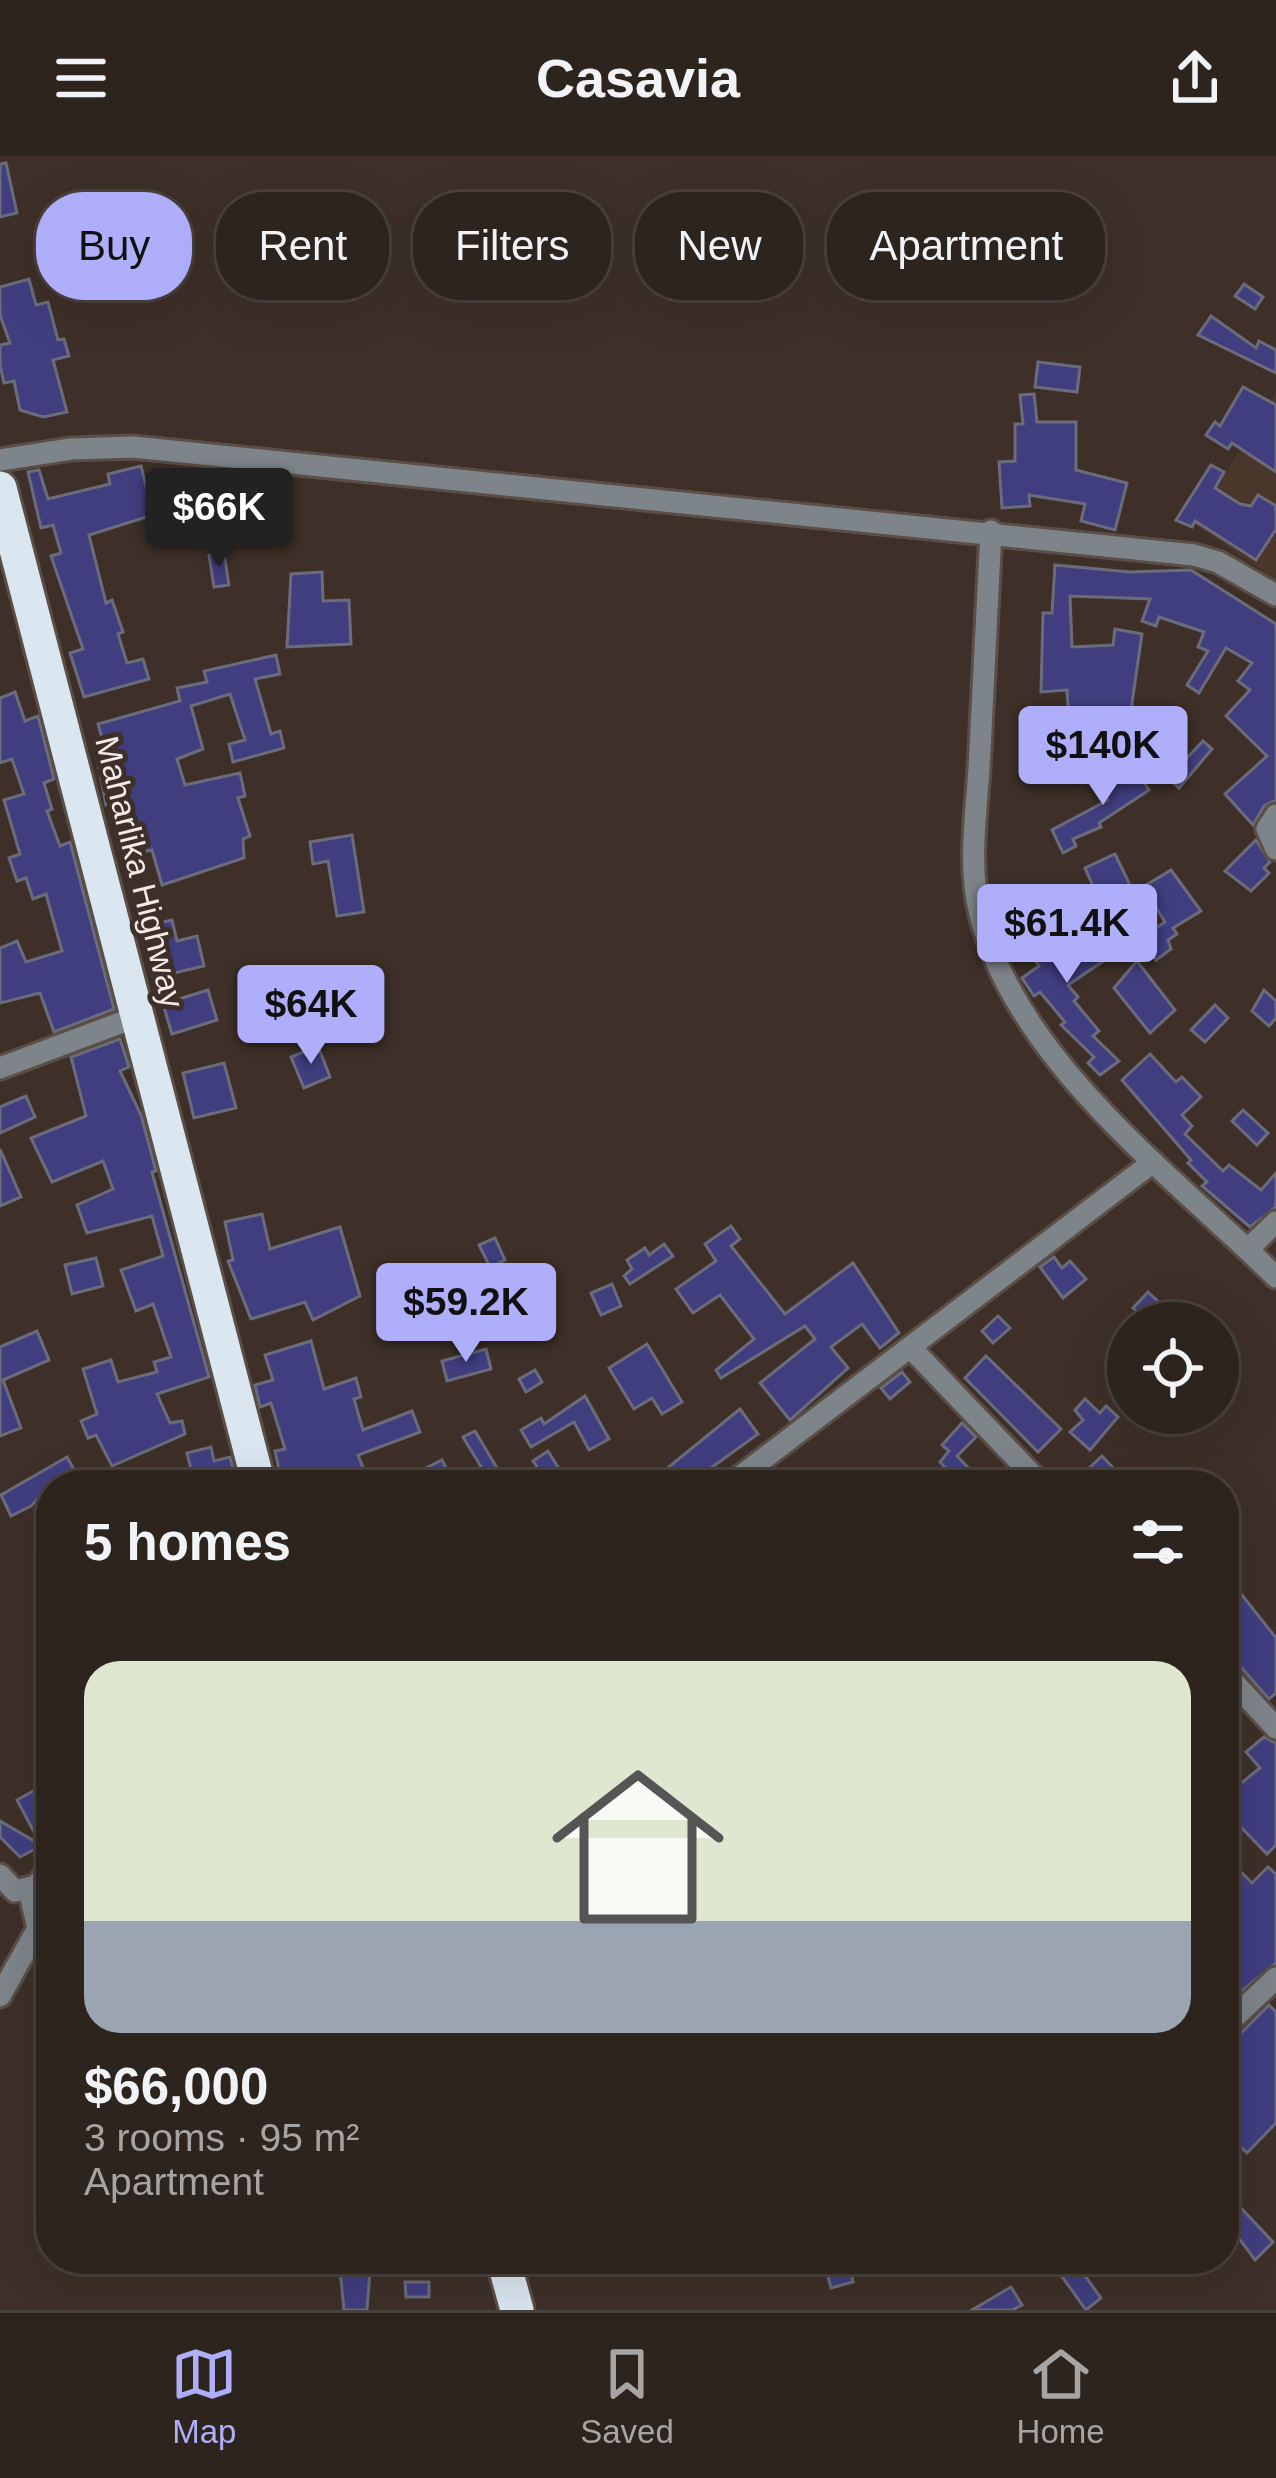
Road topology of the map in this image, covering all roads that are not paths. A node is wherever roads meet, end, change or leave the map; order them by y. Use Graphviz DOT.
graph roads {
  1 [pos="0,460"];
  2 [pos="2,506"];
  3 [pos="992,531"];
  4 [pos="1276,595"];
  5 [pos="1276,815"];
  6 [pos="1276,850"];
  7 [pos="136,1017"];
  8 [pos="0,1068"];
  9 [pos="1154,1162"];
  10 [pos="1276,1222"];
  11 [pos="1247,1249"];
  12 [pos="1276,1277"];
  13 [pos="912,1349"];
  14 [pos="255,1470"];
  15 [pos="749,1470"];
  16 [pos="1028,1470"];
  17 [pos="1239,1688"];
  18 [pos="1276,1728"];
  19 [pos="0,1875"];
  20 [pos="36,1883"];
  21 [pos="32,1887"];
  22 [pos="36,1914"];
  23 [pos="36,1932"];
  24 [pos="1276,1978"];
  25 [pos="0,1996"];
  26 [pos="1239,2013"];
  1 -- 3 [label="street"];
  2 -- 7 [label="highway, Maharlika Highway"];
  3 -- 4 [label="street"];
  3 -- 9 [label="street"];
  5 -- 6 [label="street"];
  7 -- 8 [label="street"];
  7 -- 14 [label="highway, Maharlika Highway"];
  9 -- 11 [label="street"];
  9 -- 13 [label="street"];
  10 -- 11 [label="street"];
  11 -- 12 [label="street"];
  13 -- 15 [label="street"];
  13 -- 16 [label="street"];
  17 -- 18 [label="street"];
  19 -- 21 [label="street"];
  20 -- 21 [label="street"];
  21 -- 22 [label="street"];
  23 -- 25 [label="street"];
  24 -- 26 [label="street"];
}
